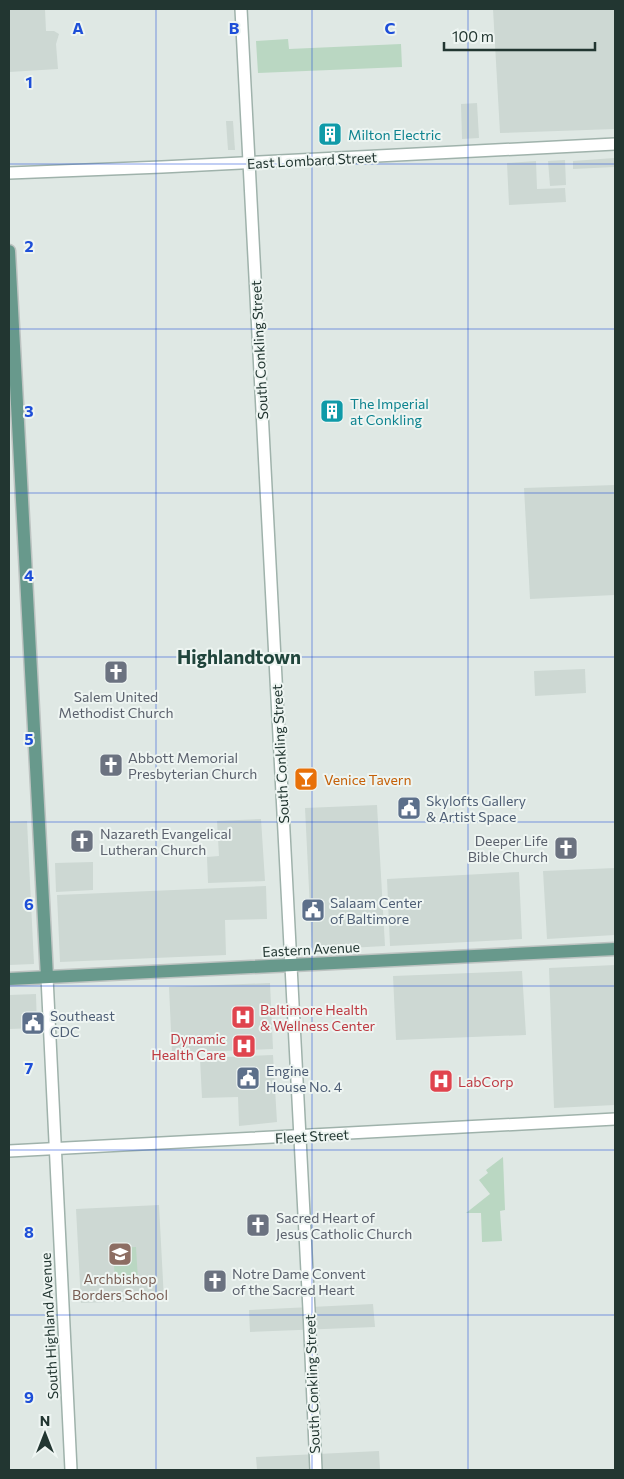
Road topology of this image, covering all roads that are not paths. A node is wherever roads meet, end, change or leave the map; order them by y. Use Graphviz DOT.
graph roads {
  1 [pos="241,9"];
  2 [pos="615,144"];
  3 [pos="249,163"];
  4 [pos="9,173"];
  5 [pos="9,251"];
  6 [pos="615,949"];
  7 [pos="291,965"];
  8 [pos="48,977"];
  9 [pos="9,979"];
  10 [pos="615,1119"];
  11 [pos="300,1136"];
  12 [pos="56,1148"];
  13 [pos="9,1151"];
  14 [pos="71,1470"];
  15 [pos="316,1470"];
  1 -- 3 [label="street, South Conkling Street"];
  2 -- 3 [label="street, East Lombard Street"];
  3 -- 4 [label="street, East Lombard Street"];
  3 -- 7 [label="street, South Conkling Street"];
  5 -- 8 [label="main road, South Highland Avenue"];
  6 -- 7 [label="main road, Eastern Avenue"];
  7 -- 8 [label="main road, Eastern Avenue"];
  7 -- 11 [label="street, South Conkling Street"];
  8 -- 9 [label="main road, Eastern Avenue"];
  8 -- 12 [label="street, South Highland Avenue"];
  10 -- 11 [label="street, Fleet Street"];
  11 -- 12 [label="street, Fleet Street"];
  11 -- 15 [label="street, South Conkling Street"];
  12 -- 13 [label="street, Fleet Street"];
  12 -- 14 [label="street, South Highland Avenue"];
}
